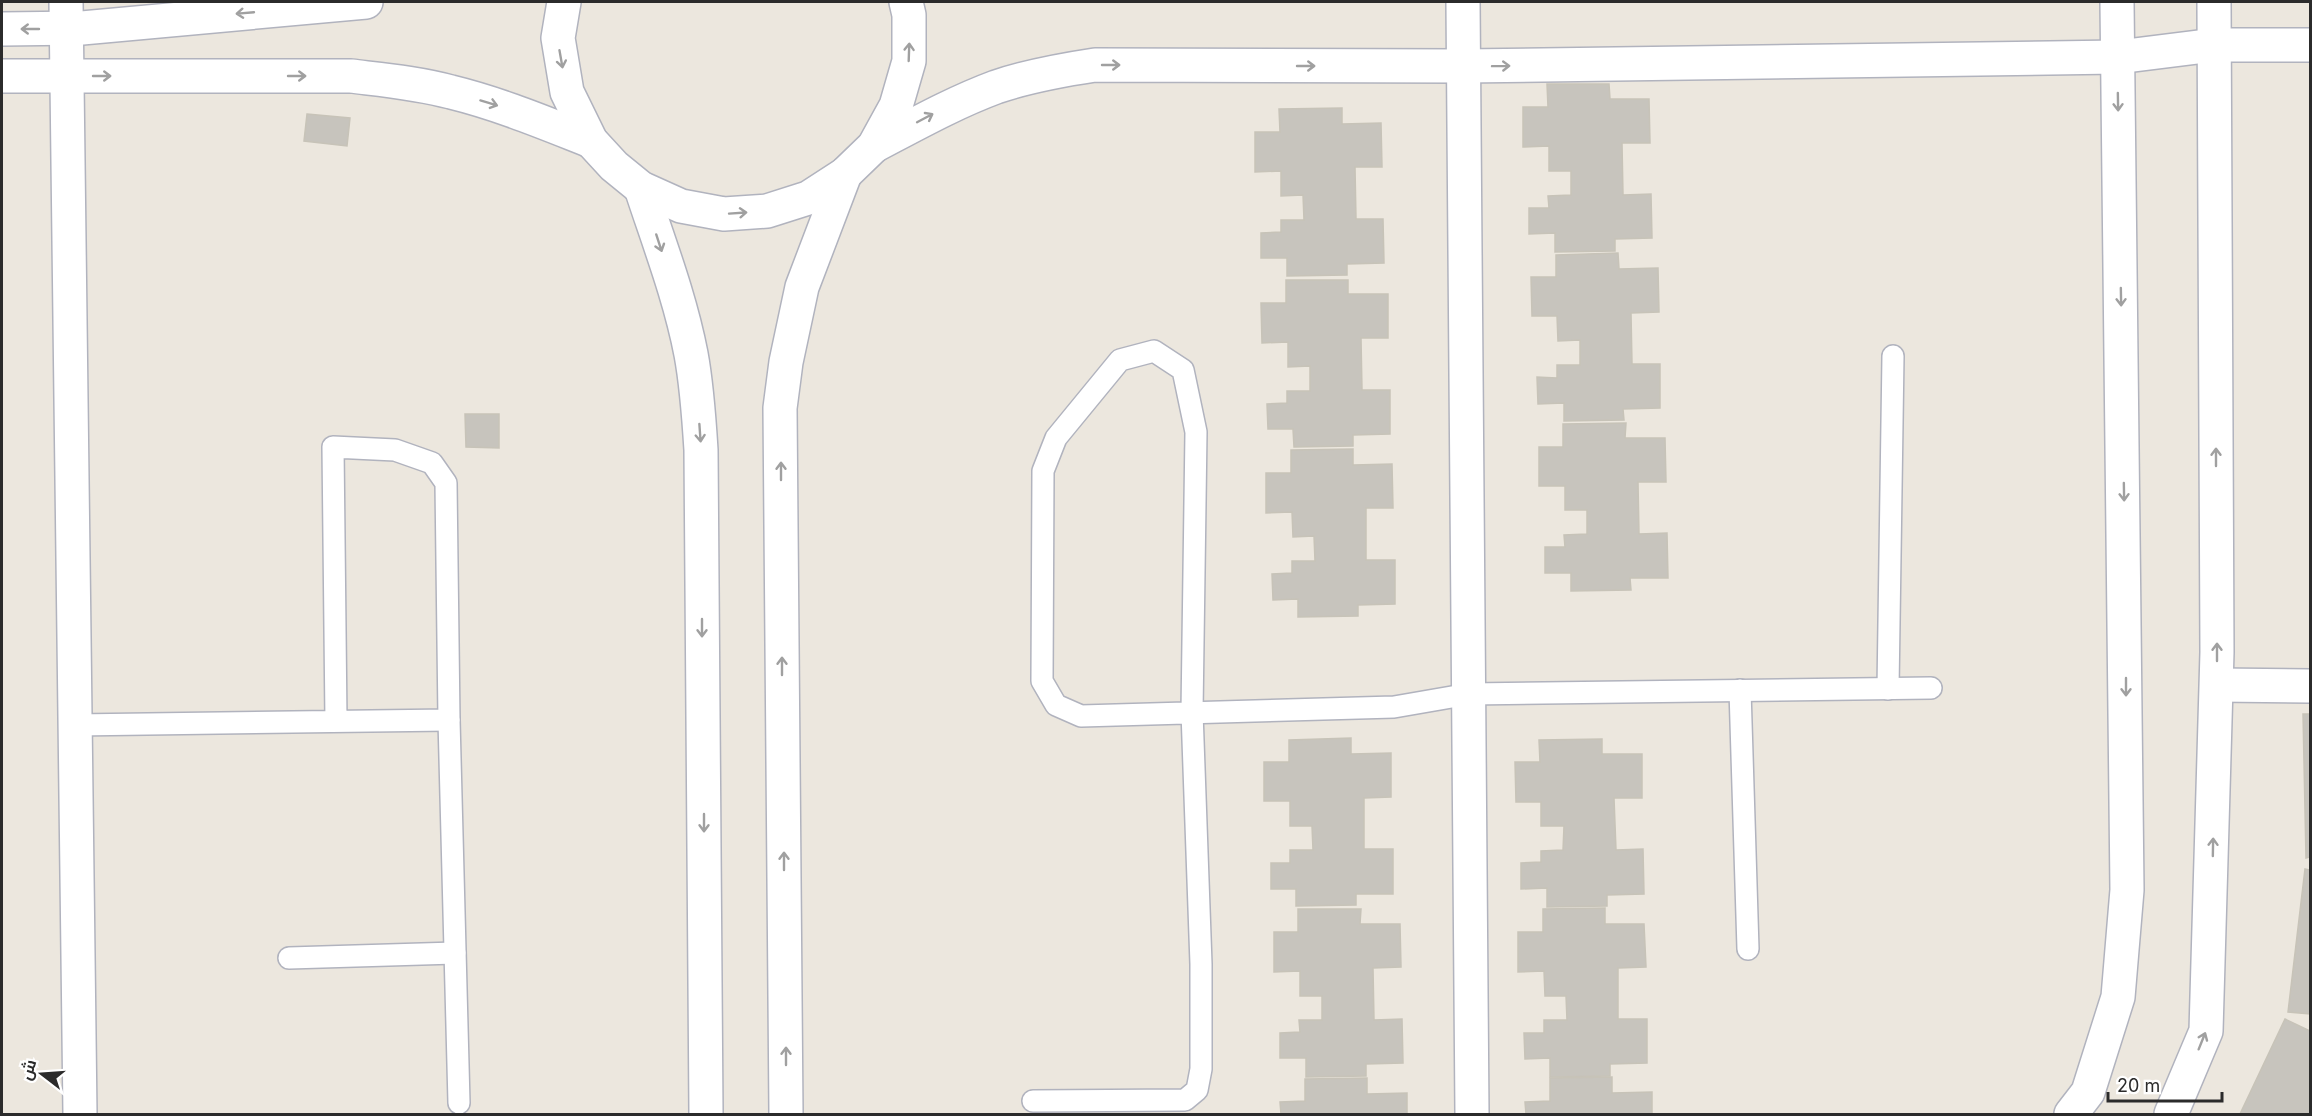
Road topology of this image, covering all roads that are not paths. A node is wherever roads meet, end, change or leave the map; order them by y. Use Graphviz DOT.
graph roads {
  1 [pos="366,2"];
  2 [pos="564,2"];
  3 [pos="906,2"];
  4 [pos="1463,2"];
  5 [pos="2117,2"];
  6 [pos="2214,2"];
  7 [pos="66,15"];
  8 [pos="2,29"];
  9 [pos="2214,45"];
  10 [pos="2310,45"];
  11 [pos="2118,57"];
  12 [pos="1464,66"];
  13 [pos="2,76"];
  14 [pos="67,76"];
  15 [pos="591,141"];
  16 [pos="874,146"];
  17 [pos="845,174"];
  18 [pos="641,188"];
  19 [pos="1893,356"];
  20 [pos="2217,685"];
  21 [pos="2310,686"];
  22 [pos="1931,688"];
  23 [pos="1888,689"];
  24 [pos="1740,690"];
  25 [pos="1469,694"];
  26 [pos="1192,712"];
  27 [pos="449,720"];
  28 [pos="336,721"];
  29 [pos="75,725"];
  30 [pos="1748,950"];
  31 [pos="454,953"];
  32 [pos="289,958"];
  33 [pos="1033,1101"];
  34 [pos="459,1103"];
  35 [pos="80,1114"];
  36 [pos="706,1114"];
  37 [pos="786,1114"];
  38 [pos="1472,1114"];
  39 [pos="2071,1114"];
  40 [pos="2171,1114"];
  1 -- 7 [label="street, one-way"];
  2 -- 15 [label="street, one-way"];
  16 -- 3 [label="street, one-way"];
  4 -- 12 [label="street"];
  5 -- 11 [label="street"];
  6 -- 9 [label="street"];
  7 -- 8 [label="street, one-way"];
  7 -- 14 [label="street"];
  9 -- 10 [label="street"];
  9 -- 11 [label="street"];
  20 -- 9 [label="street, one-way"];
  12 -- 11 [label="street, one-way"];
  11 -- 39 [label="street, one-way"];
  16 -- 12 [label="street, one-way"];
  12 -- 25 [label="street"];
  13 -- 14 [label="street"];
  14 -- 15 [label="street, one-way"];
  14 -- 29 [label="street"];
  15 -- 18 [label="street"];
  16 -- 17 [label="street"];
  18 -- 17 [label="street, one-way"];
  37 -- 17 [label="street, one-way"];
  18 -- 36 [label="street, one-way"];
  19 -- 23 [label="lane"];
  20 -- 21 [label="street"];
  40 -- 20 [label="street, one-way"];
  22 -- 23 [label="lane"];
  23 -- 24 [label="lane"];
  24 -- 25 [label="lane"];
  24 -- 30 [label="lane"];
  25 -- 26 [label="lane"];
  25 -- 38 [label="street"];
  26 -- 26 [label="lane"];
  26 -- 33 [label="lane"];
  27 -- 28 [label="lane"];
  27 -- 28 [label="lane"];
  27 -- 31 [label="lane"];
  28 -- 29 [label="lane"];
  29 -- 35 [label="street"];
  31 -- 32 [label="lane"];
  31 -- 34 [label="lane"];
}
